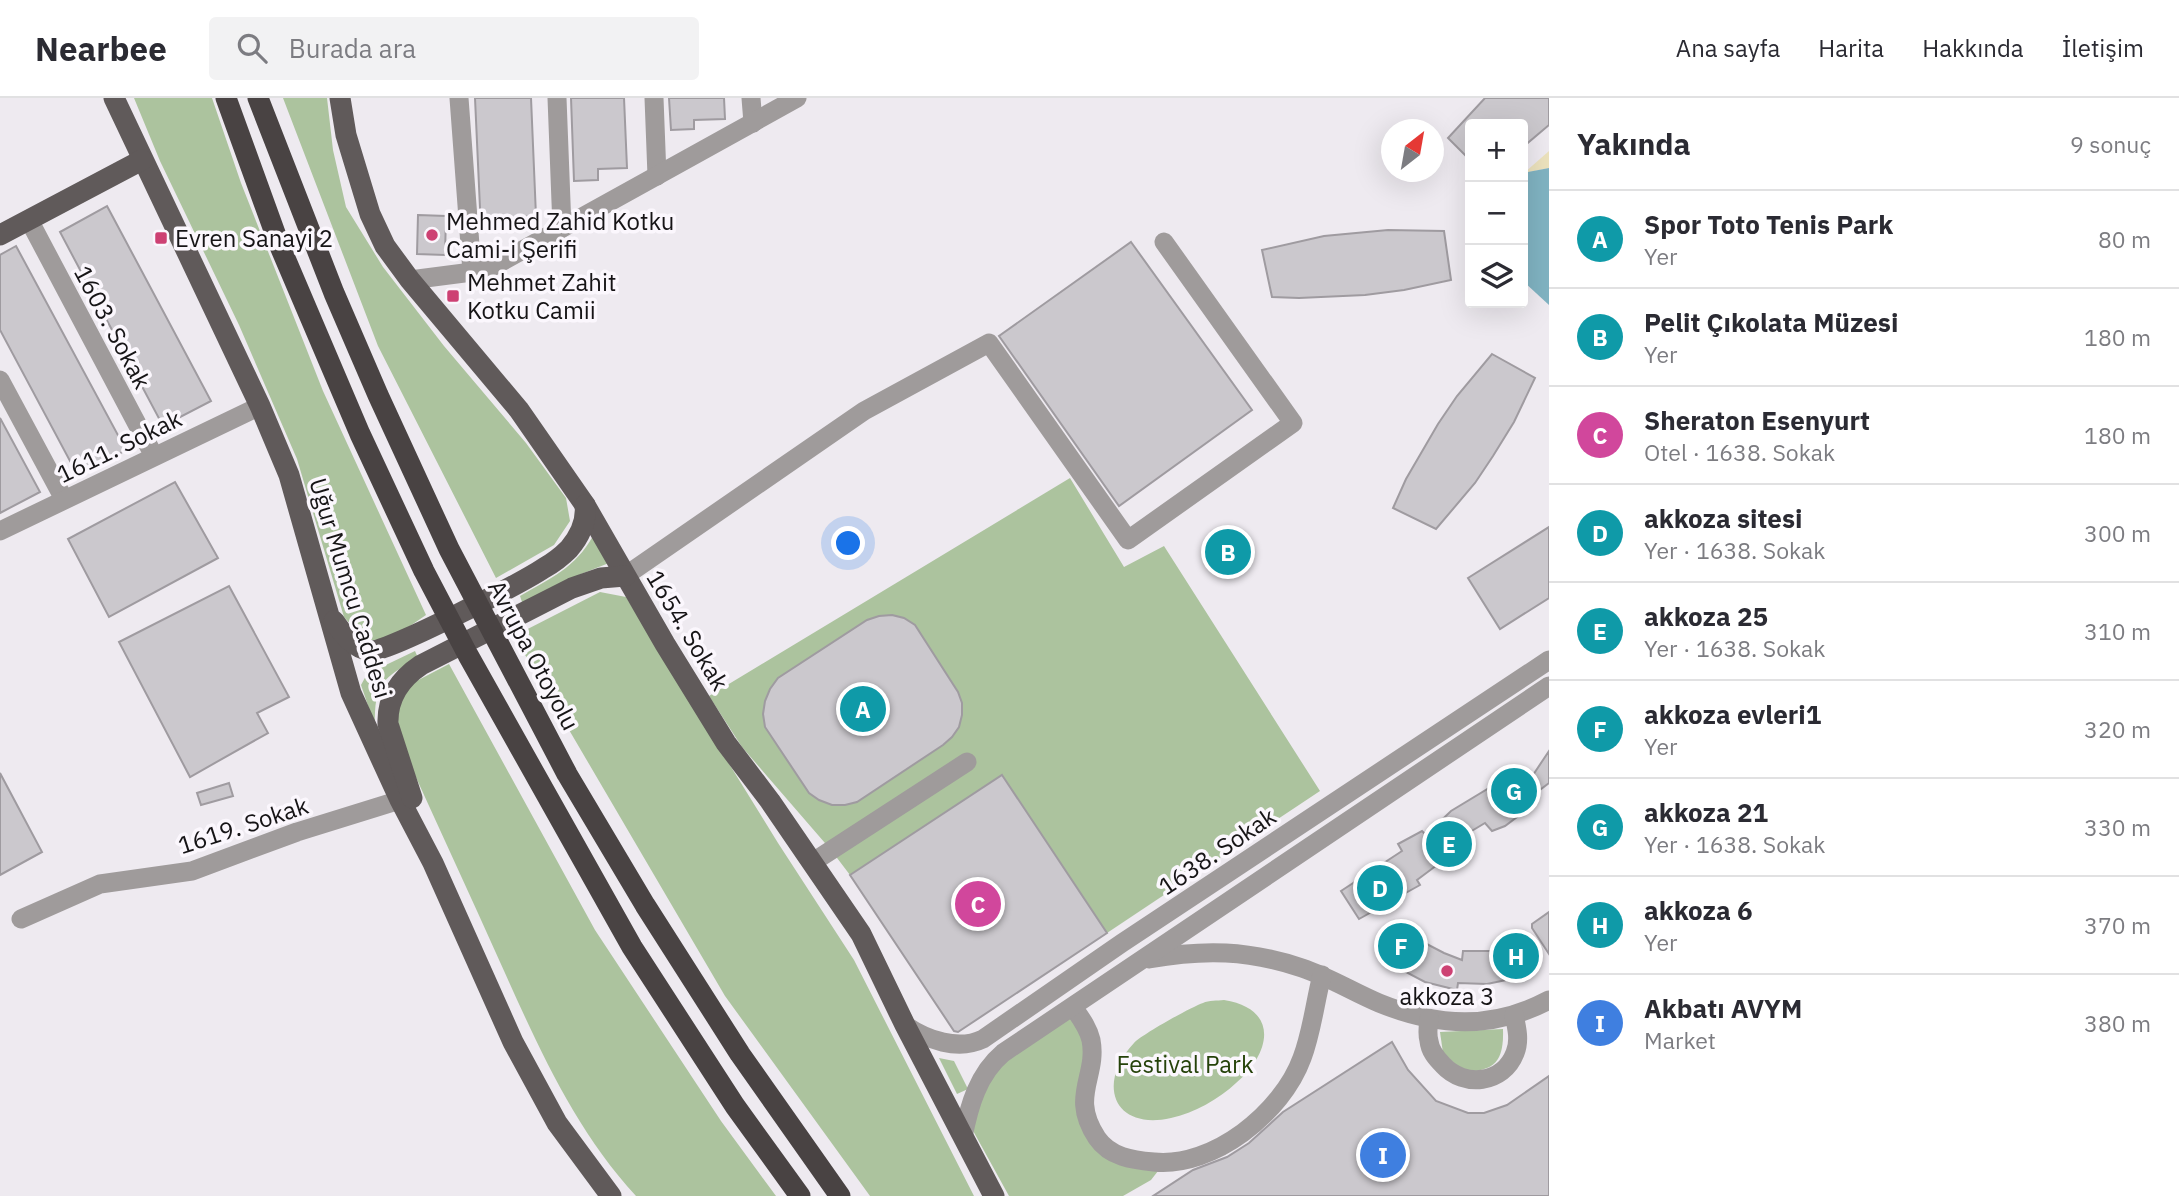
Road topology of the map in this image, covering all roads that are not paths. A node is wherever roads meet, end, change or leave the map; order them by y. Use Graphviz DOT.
graph roads {
  1 [pos="114,98"];
  2 [pos="226,98"];
  3 [pos="258,98"];
  4 [pos="340,98"];
  5 [pos="459,98"];
  6 [pos="557,98"];
  7 [pos="654,98"];
  8 [pos="751,98"];
  9 [pos="797,98"];
  10 [pos="753,123"];
  11 [pos="142,160"];
  12 [pos="657,176"];
  13 [pos="29,220"];
  14 [pos="562,228"];
  15 [pos="0,235"];
  16 [pos="1164,242"];
  17 [pos="472,272"];
  18 [pos="410,281"];
  19 [pos="0,380"];
  20 [pos="260,406"];
  21 [pos="154,456"];
  22 [pos="64,499"];
  23 [pos="585,505"];
  24 [pos="0,531"];
  25 [pos="625,576"];
  26 [pos="327,611"];
  27 [pos="1549,660"];
  28 [pos="1549,686"];
  29 [pos="967,762"];
  30 [pos="400,800"];
  31 [pos="813,862"];
  32 [pos="433,863"];
  33 [pos="21,919"];
  34 [pos="1141,960"];
  35 [pos="1322,975"];
  36 [pos="1549,1000"];
  37 [pos="1073,1007"];
  38 [pos="1514,1015"];
  39 [pos="1429,1019"];
  40 [pos="905,1025"];
  41 [pos="963,1137"];
  42 [pos="611,1196"];
  43 [pos="800,1196"];
  44 [pos="840,1196"];
  45 [pos="995,1196"];
  1 -- 11 [label="main road, Uğur Mumcu Caddesi"];
  2 -- 43 [label="highway"];
  3 -- 44 [label="highway, Avrupa Otoyolu"];
  4 -- 18 [label="main road, 1654. Sokak"];
  5 -- 17 [label="street"];
  6 -- 14 [label="street"];
  7 -- 12 [label="street"];
  8 -- 10 [label="street"];
  9 -- 10 [label="street"];
  10 -- 12 [label="street"];
  11 -- 13 [label="main road"];
  11 -- 20 [label="main road, Uğur Mumcu Caddesi"];
  12 -- 14 [label="street"];
  13 -- 15 [label="main road"];
  13 -- 21 [label="street, 1603. Sokak"];
  14 -- 17 [label="street"];
  16 -- 25 [label="street"];
  17 -- 18 [label="street"];
  18 -- 23 [label="main road, 1654. Sokak"];
  19 -- 22 [label="street"];
  20 -- 21 [label="street, 1611. Sokak"];
  20 -- 26 [label="main road, Uğur Mumcu Caddesi"];
  21 -- 22 [label="street, 1611. Sokak"];
  22 -- 24 [label="street, 1611. Sokak"];
  23 -- 25 [label="main road, 1654. Sokak"];
  23 -- 26 [label="main road"];
  25 -- 31 [label="main road, 1654. Sokak"];
  25 -- 32 [label="main road"];
  26 -- 30 [label="main road, Uğur Mumcu Caddesi"];
  27 -- 40 [label="street, 1638. Sokak"];
  28 -- 34 [label="street, 1638. Sokak"];
  29 -- 31 [label="street"];
  30 -- 32 [label="main road, Uğur Mumcu Caddesi"];
  30 -- 33 [label="street, 1619. Sokak"];
  31 -- 40 [label="main road, 1654. Sokak"];
  32 -- 42 [label="main road, Uğur Mumcu Caddesi"];
  34 -- 35 [label="street"];
  34 -- 37 [label="street, 1638. Sokak"];
  35 -- 37 [label="street"];
  35 -- 39 [label="street"];
  36 -- 38 [label="street"];
  37 -- 41 [label="street, 1638. Sokak"];
  38 -- 39 [label="street"];
  38 -- 39 [label="street"];
  40 -- 41 [label="main road, 1654. Sokak"];
  41 -- 45 [label="main road, 1654. Sokak"];
}
